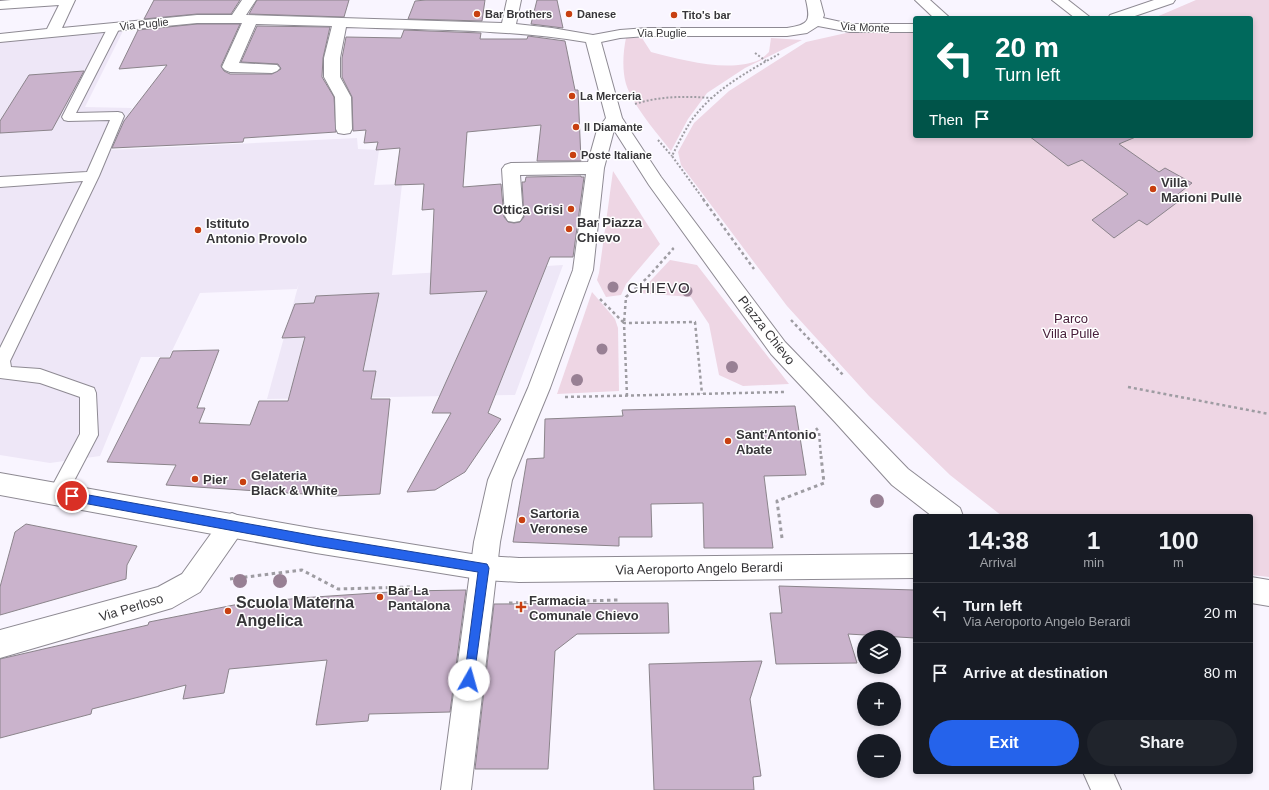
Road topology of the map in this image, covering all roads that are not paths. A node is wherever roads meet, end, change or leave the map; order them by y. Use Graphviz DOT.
graph roads {
  1 [pos="249,0"];
  2 [pos="514,0"];
  3 [pos="813,0"];
  4 [pos="922,0"];
  5 [pos="1059,0"];
  6 [pos="1168,0"];
  7 [pos="0,5"];
  8 [pos="941,16"];
  9 [pos="1081,16"];
  10 [pos="1121,16"];
  11 [pos="236,18"];
  12 [pos="251,19"];
  13 [pos="815,21"];
  14 [pos="340,22"];
  15 [pos="114,27"];
  16 [pos="508,28"];
  17 [pos="913,28"];
  18 [pos="52,34"];
  19 [pos="0,38"];
  20 [pos="593,38"];
  21 [pos="272,68"];
  22 [pos="614,118"];
  23 [pos="344,129"];
  24 [pos="595,168"];
  25 [pos="92,176"];
  26 [pos="0,182"];
  27 [pos="514,216"];
  28 [pos="0,484"];
  29 [pos="57,494"];
  30 [pos="948,514"];
  31 [pos="232,525"];
  32 [pos="913,566"];
  33 [pos="482,577"];
  34 [pos="1253,590"];
  35 [pos="1269,593"];
  36 [pos="0,644"];
  37 [pos="1099,774"];
  38 [pos="456,790"];
  39 [pos="1106,790"];
  1 -- 11 [label="street"];
  2 -- 16 [label="street"];
  3 -- 13 [label="street"];
  4 -- 8 [label="street"];
  5 -- 9 [label="street"];
  6 -- 10 [label="street"];
  7 -- 18 [label="street"];
  11 -- 12 [label="street, Via Puglie"];
  11 -- 15 [label="street, Via Puglie"];
  12 -- 14 [label="street, Via Puglie"];
  12 -- 21 [label="street"];
  13 -- 17 [label="street, Via Monte"];
  13 -- 20 [label="street, Via Puglie"];
  14 -- 16 [label="street, Via Puglie"];
  14 -- 23 [label="street"];
  15 -- 18 [label="street, Via Puglie"];
  15 -- 25 [label="lane"];
  16 -- 20 [label="street, Via Puglie"];
  18 -- 19 [label="street, Via Puglie"];
  20 -- 22 [label="street, Piazza Chievo"];
  22 -- 24 [label="street"];
  22 -- 30 [label="street, Piazza Chievo"];
  24 -- 27 [label="street"];
  24 -- 33 [label="street"];
  25 -- 26 [label="lane"];
  25 -- 29 [label="lane"];
  28 -- 29 [label="street, Via Aeroporto Angelo Berardi"];
  29 -- 31 [label="street, Via Aeroporto Angelo Berardi"];
  31 -- 33 [label="street, Via Aeroporto Angelo Berardi"];
  31 -- 36 [label="street, Via Perloso"];
  32 -- 33 [label="street, Via Aeroporto Angelo Berardi"];
  33 -- 38 [label="street"];
  34 -- 35 [label="street"];
  37 -- 39 [label="street"];
}
